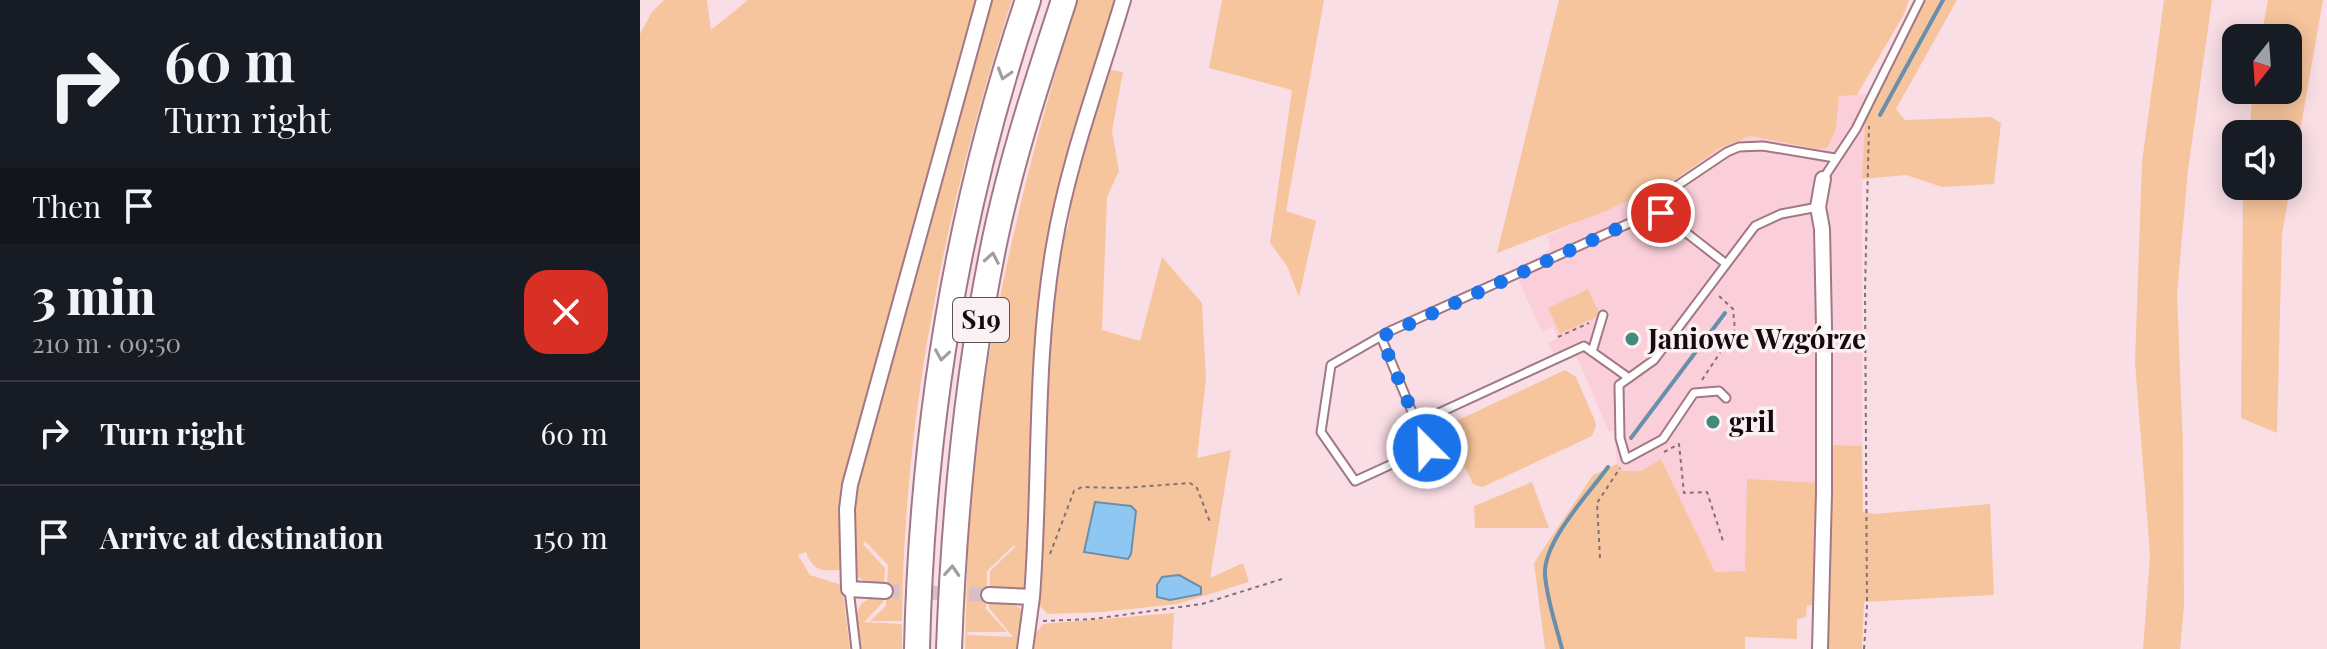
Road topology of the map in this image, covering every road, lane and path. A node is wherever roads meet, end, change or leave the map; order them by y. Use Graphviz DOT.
graph roads {
  1 [pos="984,0"];
  2 [pos="1028,0"];
  3 [pos="1064,0"];
  4 [pos="1123,0"];
  5 [pos="1920,0"];
  6 [pos="1866,110"];
  7 [pos="1835,158"];
  8 [pos="1823,179"];
  9 [pos="1818,207"];
  10 [pos="1632,222"];
  11 [pos="1725,263"];
  12 [pos="1707,287"];
  13 [pos="1603,315"];
  14 [pos="1381,337"];
  15 [pos="1592,352"];
  16 [pos="1629,378"];
  17 [pos="1694,393"];
  18 [pos="1726,398"];
  19 [pos="1417,423"];
  20 [pos="1665,451"];
  21 [pos="1626,459"];
  22 [pos="1701,487"];
  23 [pos="1701,493"];
  24 [pos="1210,522"];
  25 [pos="1724,544"];
  26 [pos="1600,558"];
  27 [pos="1034,567"];
  28 [pos="1282,579"];
  29 [pos="849,589"];
  30 [pos="885,591"];
  31 [pos="989,595"];
  32 [pos="1032,597"];
  33 [pos="1030,621"];
  34 [pos="856,649"];
  35 [pos="917,649"];
  36 [pos="949,649"];
  37 [pos="1025,649"];
  38 [pos="1820,649"];
  39 [pos="1864,649"];
  1 -- 29 [label="street"];
  2 -- 35 [label="highway, S19, one-way"];
  36 -- 3 [label="highway, S19, one-way"];
  4 -- 27 [label="street"];
  5 -- 6 [label="lane"];
  6 -- 7 [label="lane"];
  6 -- 39 [label="path"];
  7 -- 8 [label="lane"];
  7 -- 10 [label="lane"];
  8 -- 9 [label="street"];
  9 -- 11 [label="lane"];
  9 -- 38 [label="street"];
  10 -- 11 [label="lane"];
  10 -- 14 [label="lane"];
  11 -- 12 [label="lane"];
  12 -- 16 [label="lane"];
  12 -- 17 [label="path"];
  13 -- 15 [label="lane"];
  14 -- 19 [label="lane"];
  14 -- 19 [label="lane"];
  15 -- 16 [label="lane"];
  15 -- 19 [label="lane"];
  16 -- 21 [label="lane"];
  17 -- 18 [label="lane"];
  17 -- 21 [label="lane"];
  20 -- 23 [label="path"];
  21 -- 26 [label="path"];
  22 -- 23 [label="path"];
  23 -- 25 [label="path"];
  24 -- 27 [label="path"];
  27 -- 32 [label="street"];
  28 -- 33 [label="path"];
  29 -- 30 [label="street"];
  29 -- 34 [label="lane"];
  31 -- 32 [label="street"];
  32 -- 33 [label="street"];
  33 -- 37 [label="street"];
}
